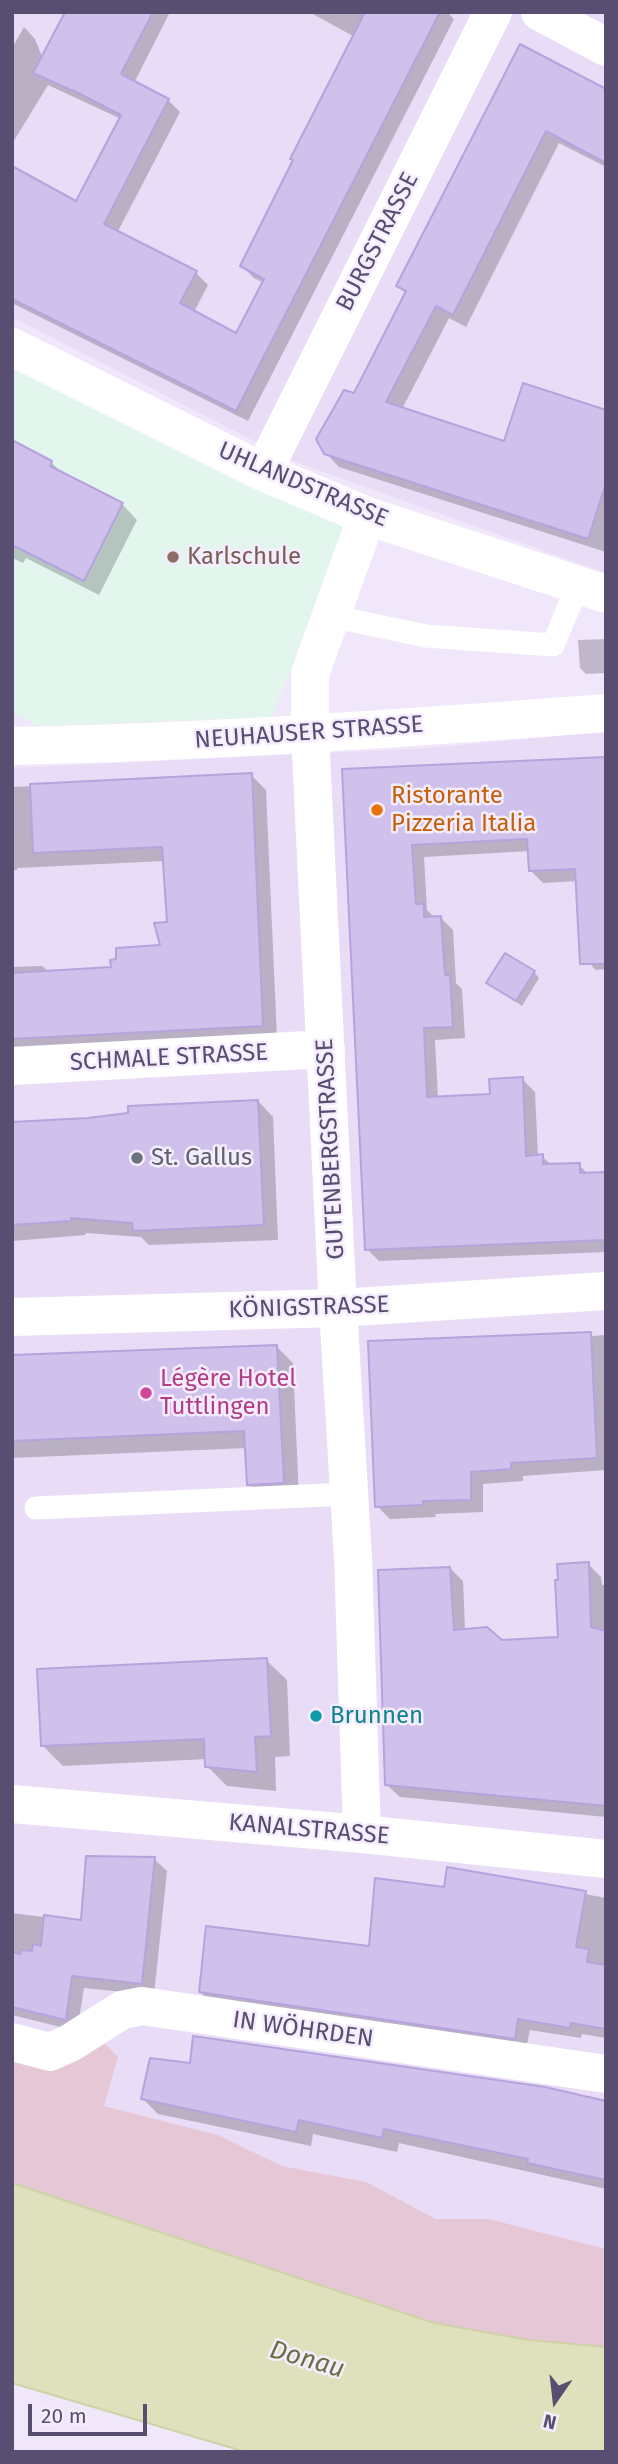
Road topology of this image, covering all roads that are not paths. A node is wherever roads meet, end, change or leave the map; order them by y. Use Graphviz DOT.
graph roads {
  1 [pos="493,12"];
  2 [pos="540,12"];
  3 [pos="606,47"];
  4 [pos="12,347"];
  5 [pos="263,472"];
  6 [pos="367,516"];
  7 [pos="592,590"];
  8 [pos="330,616"];
  9 [pos="606,713"];
  10 [pos="310,734"];
  11 [pos="12,746"];
  12 [pos="326,1049"];
  13 [pos="12,1066"];
  14 [pos="606,1292"];
  15 [pos="338,1308"];
  16 [pos="12,1317"];
  17 [pos="349,1494"];
  18 [pos="36,1508"];
  19 [pos="12,1804"];
  20 [pos="362,1834"];
  21 [pos="606,1859"];
  22 [pos="12,2042"];
  23 [pos="606,2074"];
  1 -- 5 [label="street, BURGSTRASSE"];
  2 -- 3 [label="street"];
  4 -- 5 [label="street, UHLANDSTRASSE"];
  5 -- 6 [label="street, UHLANDSTRASSE"];
  6 -- 7 [label="street, UHLANDSTRASSE"];
  6 -- 8 [label="street, GUTENBERGSTRASSE"];
  7 -- 8 [label="lane"];
  8 -- 10 [label="street, GUTENBERGSTRASSE"];
  9 -- 10 [label="street, NEUHAUSER STRASSE"];
  10 -- 11 [label="street, NEUHAUSER STRASSE"];
  10 -- 12 [label="street, GUTENBERGSTRASSE"];
  12 -- 13 [label="street, SCHMALE STRASSE"];
  12 -- 15 [label="street, GUTENBERGSTRASSE"];
  14 -- 15 [label="street, KÖNIGSTRASSE"];
  15 -- 16 [label="street, KÖNIGSTRASSE"];
  15 -- 17 [label="street, GUTENBERGSTRASSE"];
  17 -- 18 [label="lane"];
  17 -- 20 [label="street, GUTENBERGSTRASSE"];
  19 -- 20 [label="street, KANALSTRASSE"];
  20 -- 21 [label="street, KANALSTRASSE"];
  22 -- 23 [label="street, IN WÖHRDEN"];
}
